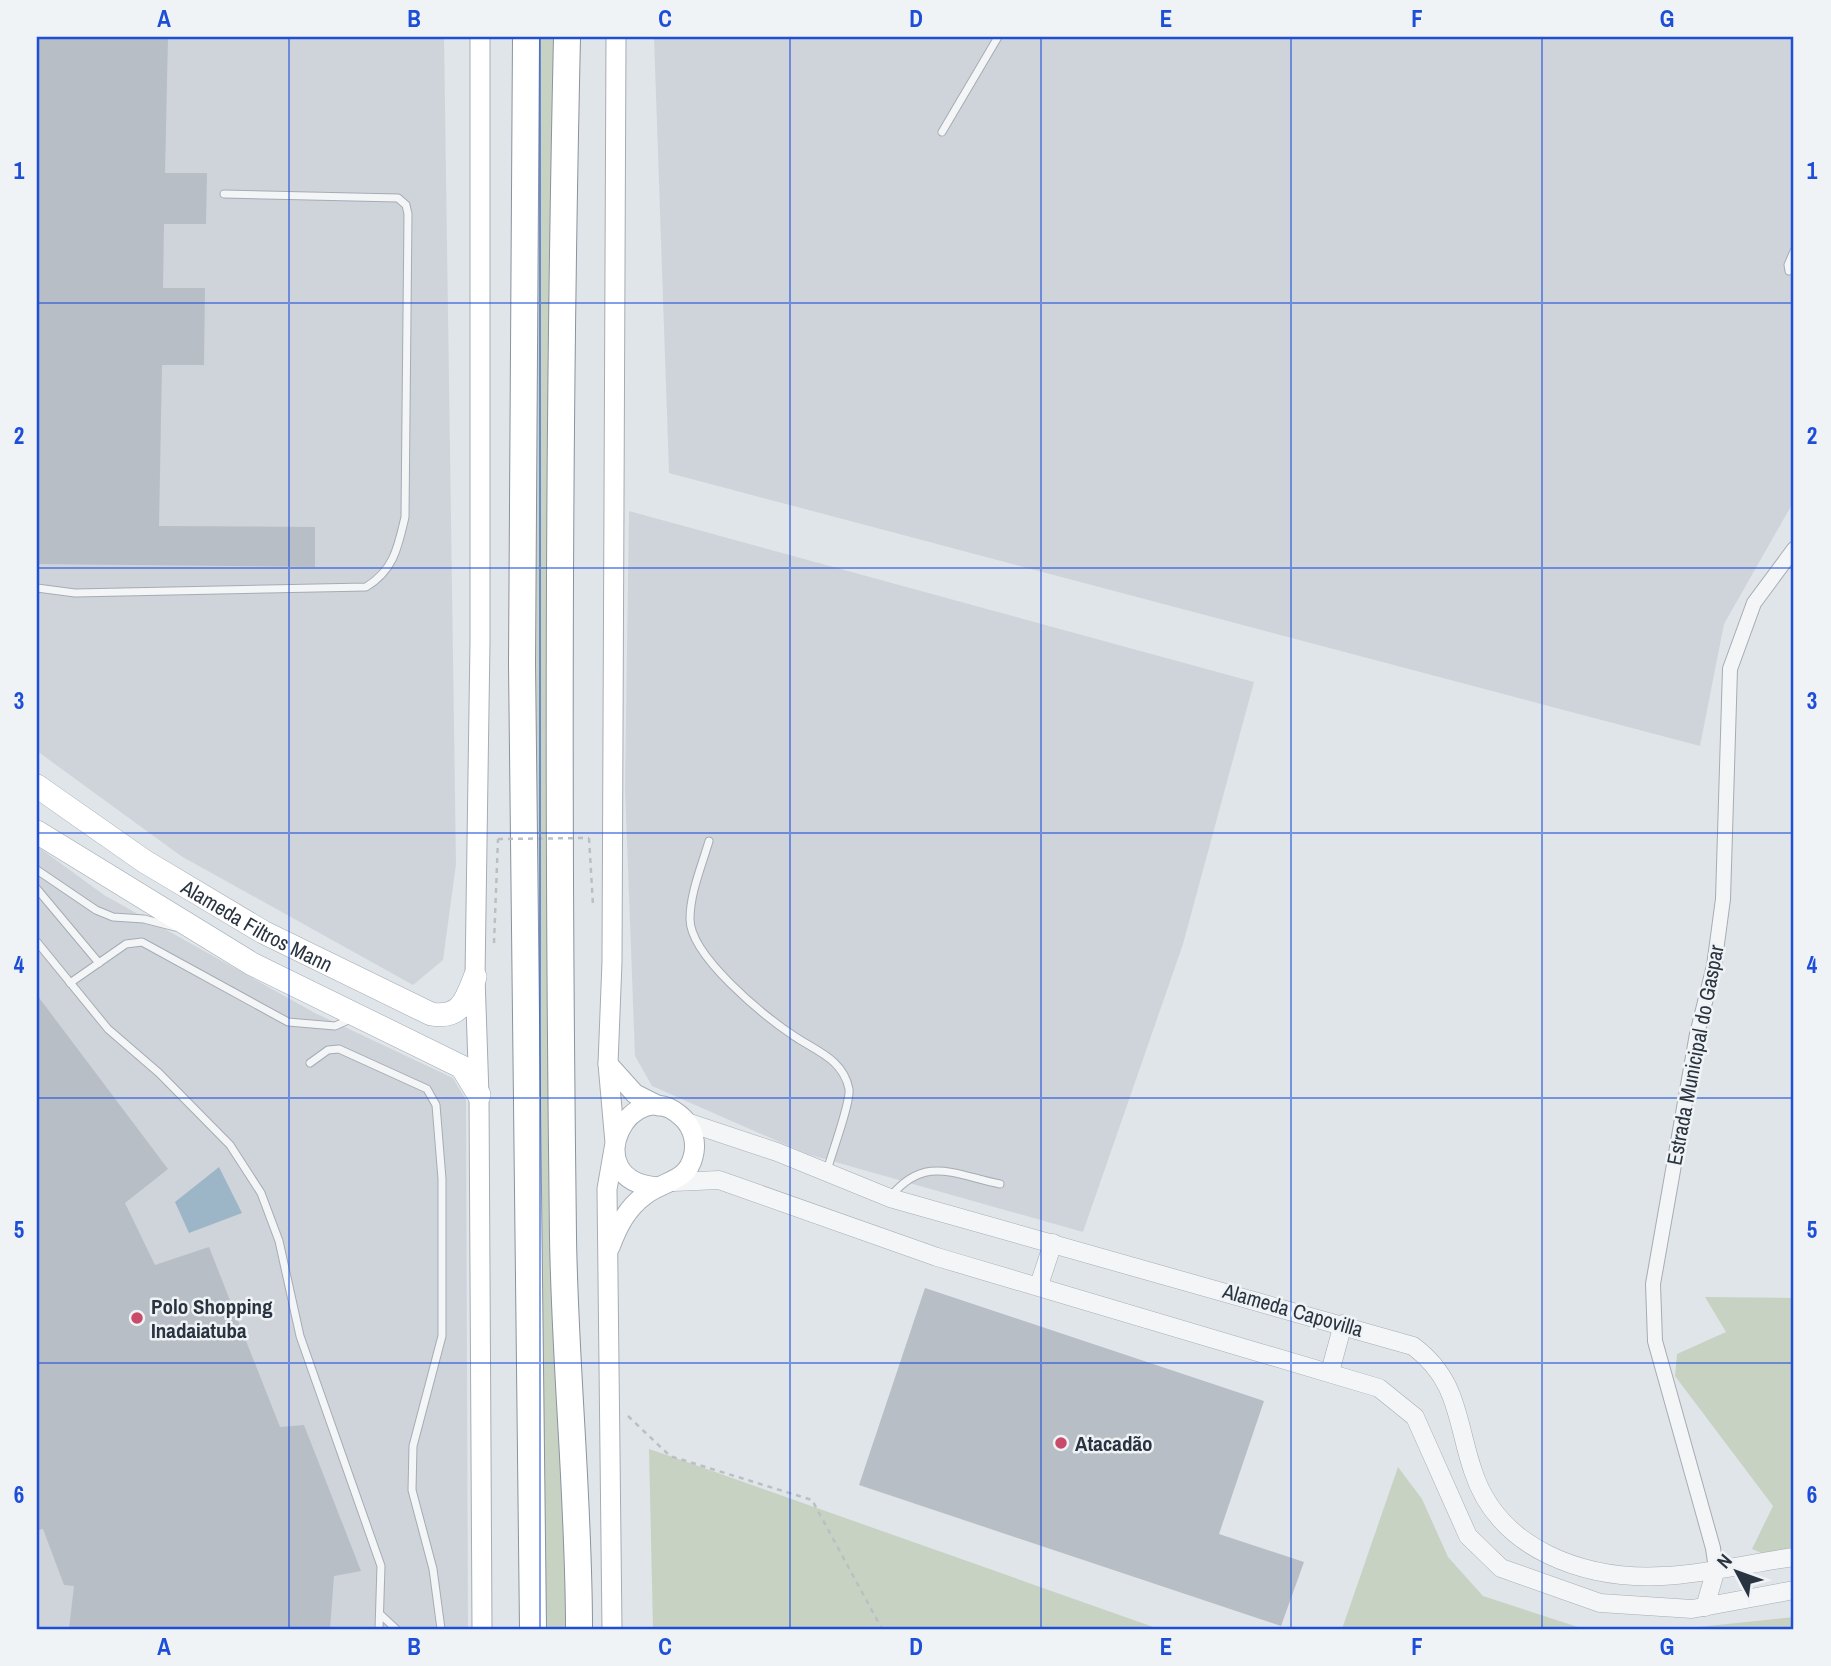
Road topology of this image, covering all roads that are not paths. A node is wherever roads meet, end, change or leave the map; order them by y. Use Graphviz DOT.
graph roads {
  1 [pos="480,37"];
  2 [pos="526,37"];
  3 [pos="567,37"];
  4 [pos="616,37"];
  5 [pos="998,37"];
  6 [pos="942,132"];
  7 [pos="224,194"];
  8 [pos="1794,251"];
  9 [pos="1789,271"];
  10 [pos="1794,549"];
  11 [pos="37,588"];
  12 [pos="37,786"];
  13 [pos="65,806"];
  14 [pos="40,834"];
  15 [pos="709,841"];
  16 [pos="37,870"];
  17 [pos="37,889"];
  18 [pos="263,932"];
  19 [pos="197,933"];
  20 [pos="37,942"];
  21 [pos="99,963"];
  22 [pos="252,964"];
  23 [pos="475,977"];
  24 [pos="70,983"];
  25 [pos="357,1017"];
  26 [pos="310,1063"];
  27 [pos="608,1064"];
  28 [pos="479,1095"];
  29 [pos="659,1106"];
  30 [pos="687,1122"];
  31 [pos="615,1143"];
  32 [pos="826,1172"];
  33 [pos="666,1184"];
  34 [pos="1000,1184"];
  35 [pos="890,1198"];
  36 [pos="1053,1243"];
  37 [pos="607,1254"];
  38 [pos="1039,1285"];
  39 [pos="1343,1324"];
  40 [pos="1330,1372"];
  41 [pos="1794,1557"];
  42 [pos="1716,1569"];
  43 [pos="1603,1572"];
  44 [pos="1794,1590"];
  45 [pos="1600,1603"];
  46 [pos="1704,1607"];
  47 [pos="382,1615"];
  48 [pos="379,1629"];
  49 [pos="396,1629"];
  50 [pos="441,1629"];
  51 [pos="482,1629"];
  52 [pos="533,1629"];
  53 [pos="579,1629"];
  54 [pos="612,1629"];
  1 -- 23 [label="main road"];
  2 -- 52 [label="highway"];
  3 -- 53 [label="highway"];
  4 -- 27 [label="main road"];
  5 -- 6 [label="lane"];
  7 -- 11 [label="lane"];
  8 -- 9 [label="lane"];
  10 -- 42 [label="street, Estrada Municipal do Gaspar"];
  12 -- 13 [label="main road, Alameda Filtros Mann"];
  13 -- 14 [label="main road"];
  13 -- 18 [label="main road, Alameda Filtros Mann"];
  14 -- 19 [label="main road, Alameda Filtros Mann"];
  15 -- 32 [label="lane"];
  16 -- 19 [label="lane"];
  17 -- 21 [label="lane"];
  18 -- 22 [label="main road"];
  18 -- 23 [label="main road, Alameda Filtros Mann"];
  19 -- 22 [label="main road, Alameda Filtros Mann"];
  20 -- 24 [label="lane"];
  21 -- 24 [label="lane"];
  21 -- 25 [label="lane"];
  22 -- 25 [label="main road, Alameda Filtros Mann"];
  23 -- 28 [label="main road"];
  24 -- 47 [label="lane"];
  25 -- 28 [label="main road, Alameda Filtros Mann"];
  26 -- 50 [label="lane"];
  27 -- 29 [label="main road"];
  27 -- 31 [label="main road"];
  28 -- 51 [label="main road"];
  29 -- 30 [label="main road"];
  29 -- 31 [label="main road"];
  30 -- 32 [label="street, Alameda Capovilla"];
  30 -- 33 [label="main road"];
  31 -- 33 [label="main road"];
  31 -- 37 [label="main road"];
  32 -- 35 [label="street, Alameda Capovilla"];
  33 -- 37 [label="main road"];
  33 -- 38 [label="street"];
  34 -- 35 [label="lane"];
  35 -- 36 [label="street, Alameda Capovilla"];
  36 -- 38 [label="street"];
  36 -- 39 [label="street, Alameda Capovilla"];
  37 -- 54 [label="main road"];
  38 -- 40 [label="street"];
  39 -- 40 [label="street"];
  39 -- 43 [label="street, Alameda Capovilla"];
  40 -- 45 [label="street"];
  41 -- 42 [label="street, Alameda Capovilla"];
  42 -- 43 [label="street, Alameda Capovilla"];
  42 -- 46 [label="street"];
  43 -- 45 [label="street"];
  44 -- 46 [label="street"];
  45 -- 46 [label="street"];
  47 -- 48 [label="lane"];
  47 -- 49 [label="lane"];
}
